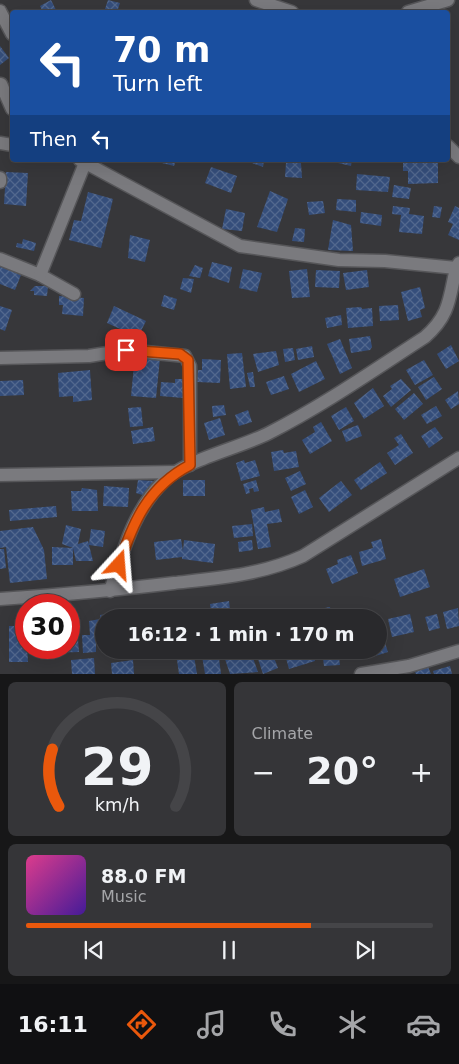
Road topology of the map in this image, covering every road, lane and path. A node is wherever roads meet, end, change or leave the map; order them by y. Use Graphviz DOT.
graph roads {
  1 [pos="256,0"];
  2 [pos="448,0"];
  3 [pos="286,10"];
  4 [pos="415,10"];
  5 [pos="0,11"];
  6 [pos="10,30"];
  7 [pos="2,84"];
  8 [pos="10,104"];
  9 [pos="450,148"];
  10 [pos="459,157"];
  11 [pos="82,162"];
  12 [pos="84,162"];
  13 [pos="0,178"];
  14 [pos="0,182"];
  15 [pos="0,259"];
  16 [pos="457,265"];
  17 [pos="40,275"];
  18 [pos="74,294"];
  19 [pos="0,358"];
  20 [pos="459,458"];
  21 [pos="190,465"];
  22 [pos="175,472"];
  23 [pos="0,475"];
  24 [pos="110,590"];
  25 [pos="0,600"];
  26 [pos="459,651"];
  27 [pos="398,671"];
  28 [pos="361,674"];
  1 -- 3 [label="street"];
  2 -- 4 [label="street"];
  5 -- 6 [label="street"];
  7 -- 8 [label="street"];
  9 -- 10 [label="street"];
  11 -- 17 [label="street"];
  12 -- 16 [label="street"];
  13 -- 14 [label="street"];
  15 -- 17 [label="street"];
  16 -- 21 [label="street"];
  17 -- 18 [label="street"];
  19 -- 21 [label="street"];
  20 -- 24 [label="street"];
  21 -- 22 [label="street"];
  22 -- 23 [label="street"];
  22 -- 24 [label="street"];
  24 -- 25 [label="street"];
  26 -- 27 [label="street"];
  27 -- 28 [label="street"];
}
